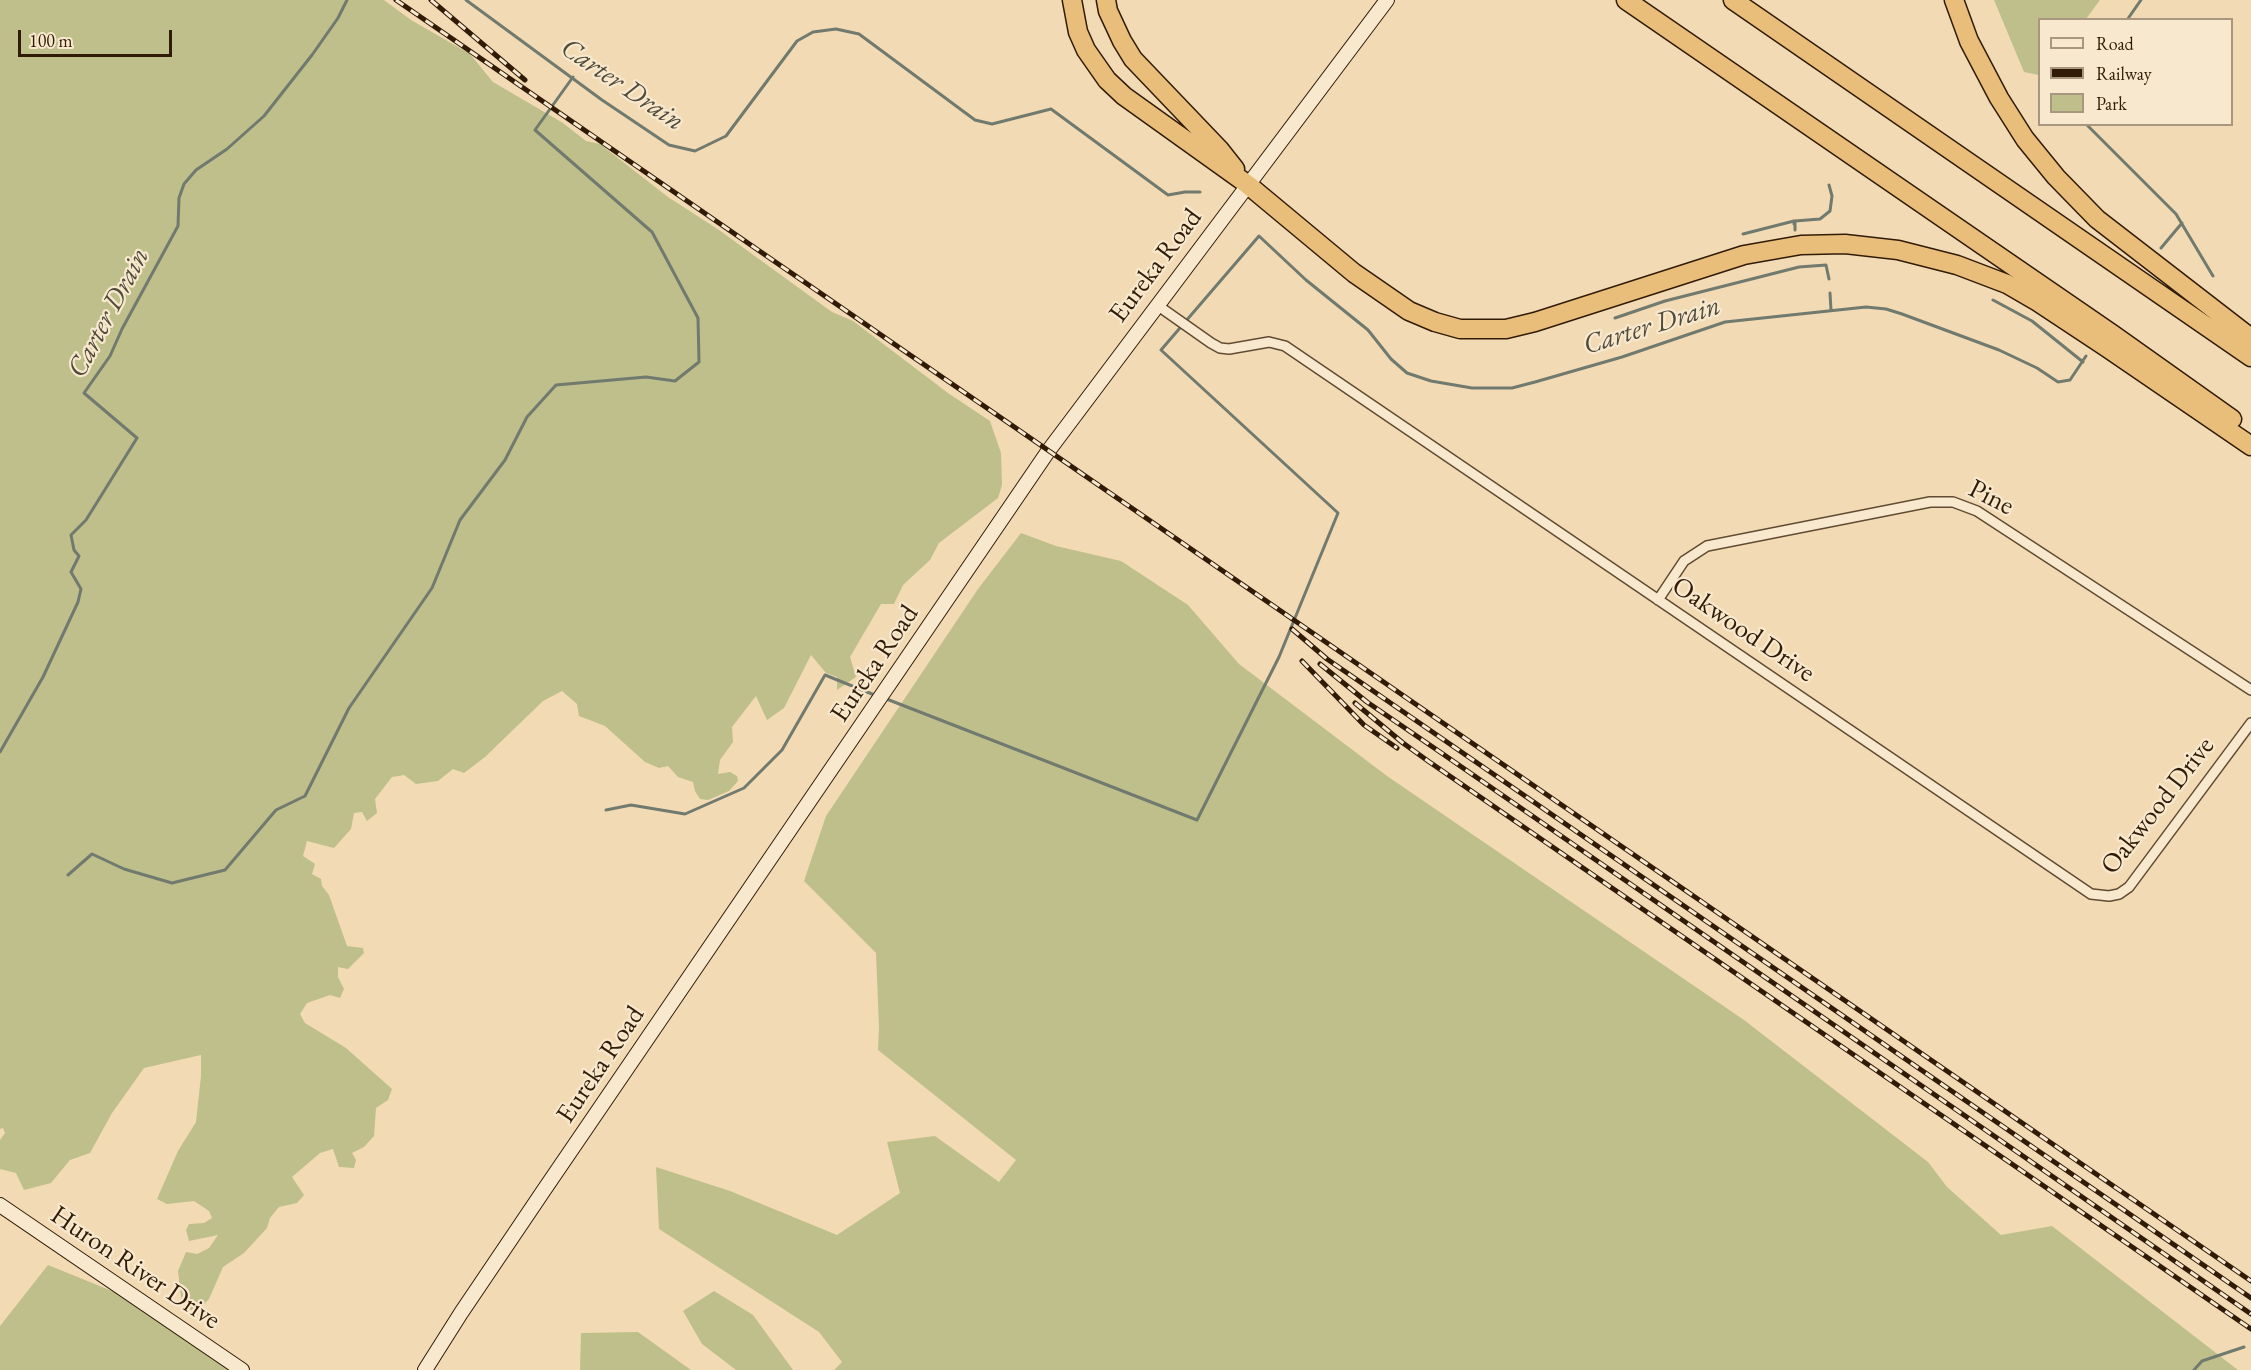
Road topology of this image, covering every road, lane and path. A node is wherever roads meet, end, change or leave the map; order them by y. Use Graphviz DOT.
graph roads {
  1 [pos="1072,0"];
  2 [pos="1106,0"];
  3 [pos="1387,0"];
  4 [pos="1733,0"];
  5 [pos="1954,0"];
  6 [pos="1630,3"];
  7 [pos="1247,184"];
  8 [pos="1157,305"];
  9 [pos="2251,338"];
  10 [pos="2251,357"];
  11 [pos="2251,432"];
  12 [pos="2251,446"];
  13 [pos="1658,600"];
  14 [pos="2251,690"];
  15 [pos="2251,723"];
  16 [pos="0,1205"];
  17 [pos="242,1370"];
  18 [pos="425,1370"];
  1 -- 7 [label="highway"];
  2 -- 7 [label="highway"];
  3 -- 7 [label="street, Eureka Road"];
  4 -- 10 [label="highway"];
  5 -- 9 [label="highway"];
  6 -- 11 [label="highway"];
  7 -- 8 [label="street, Eureka Road"];
  7 -- 12 [label="highway"];
  8 -- 13 [label="street, Oakwood Drive"];
  8 -- 18 [label="street, Eureka Road"];
  13 -- 14 [label="street, Pine"];
  13 -- 15 [label="street, Oakwood Drive"];
  16 -- 17 [label="street, Huron River Drive"];
}
